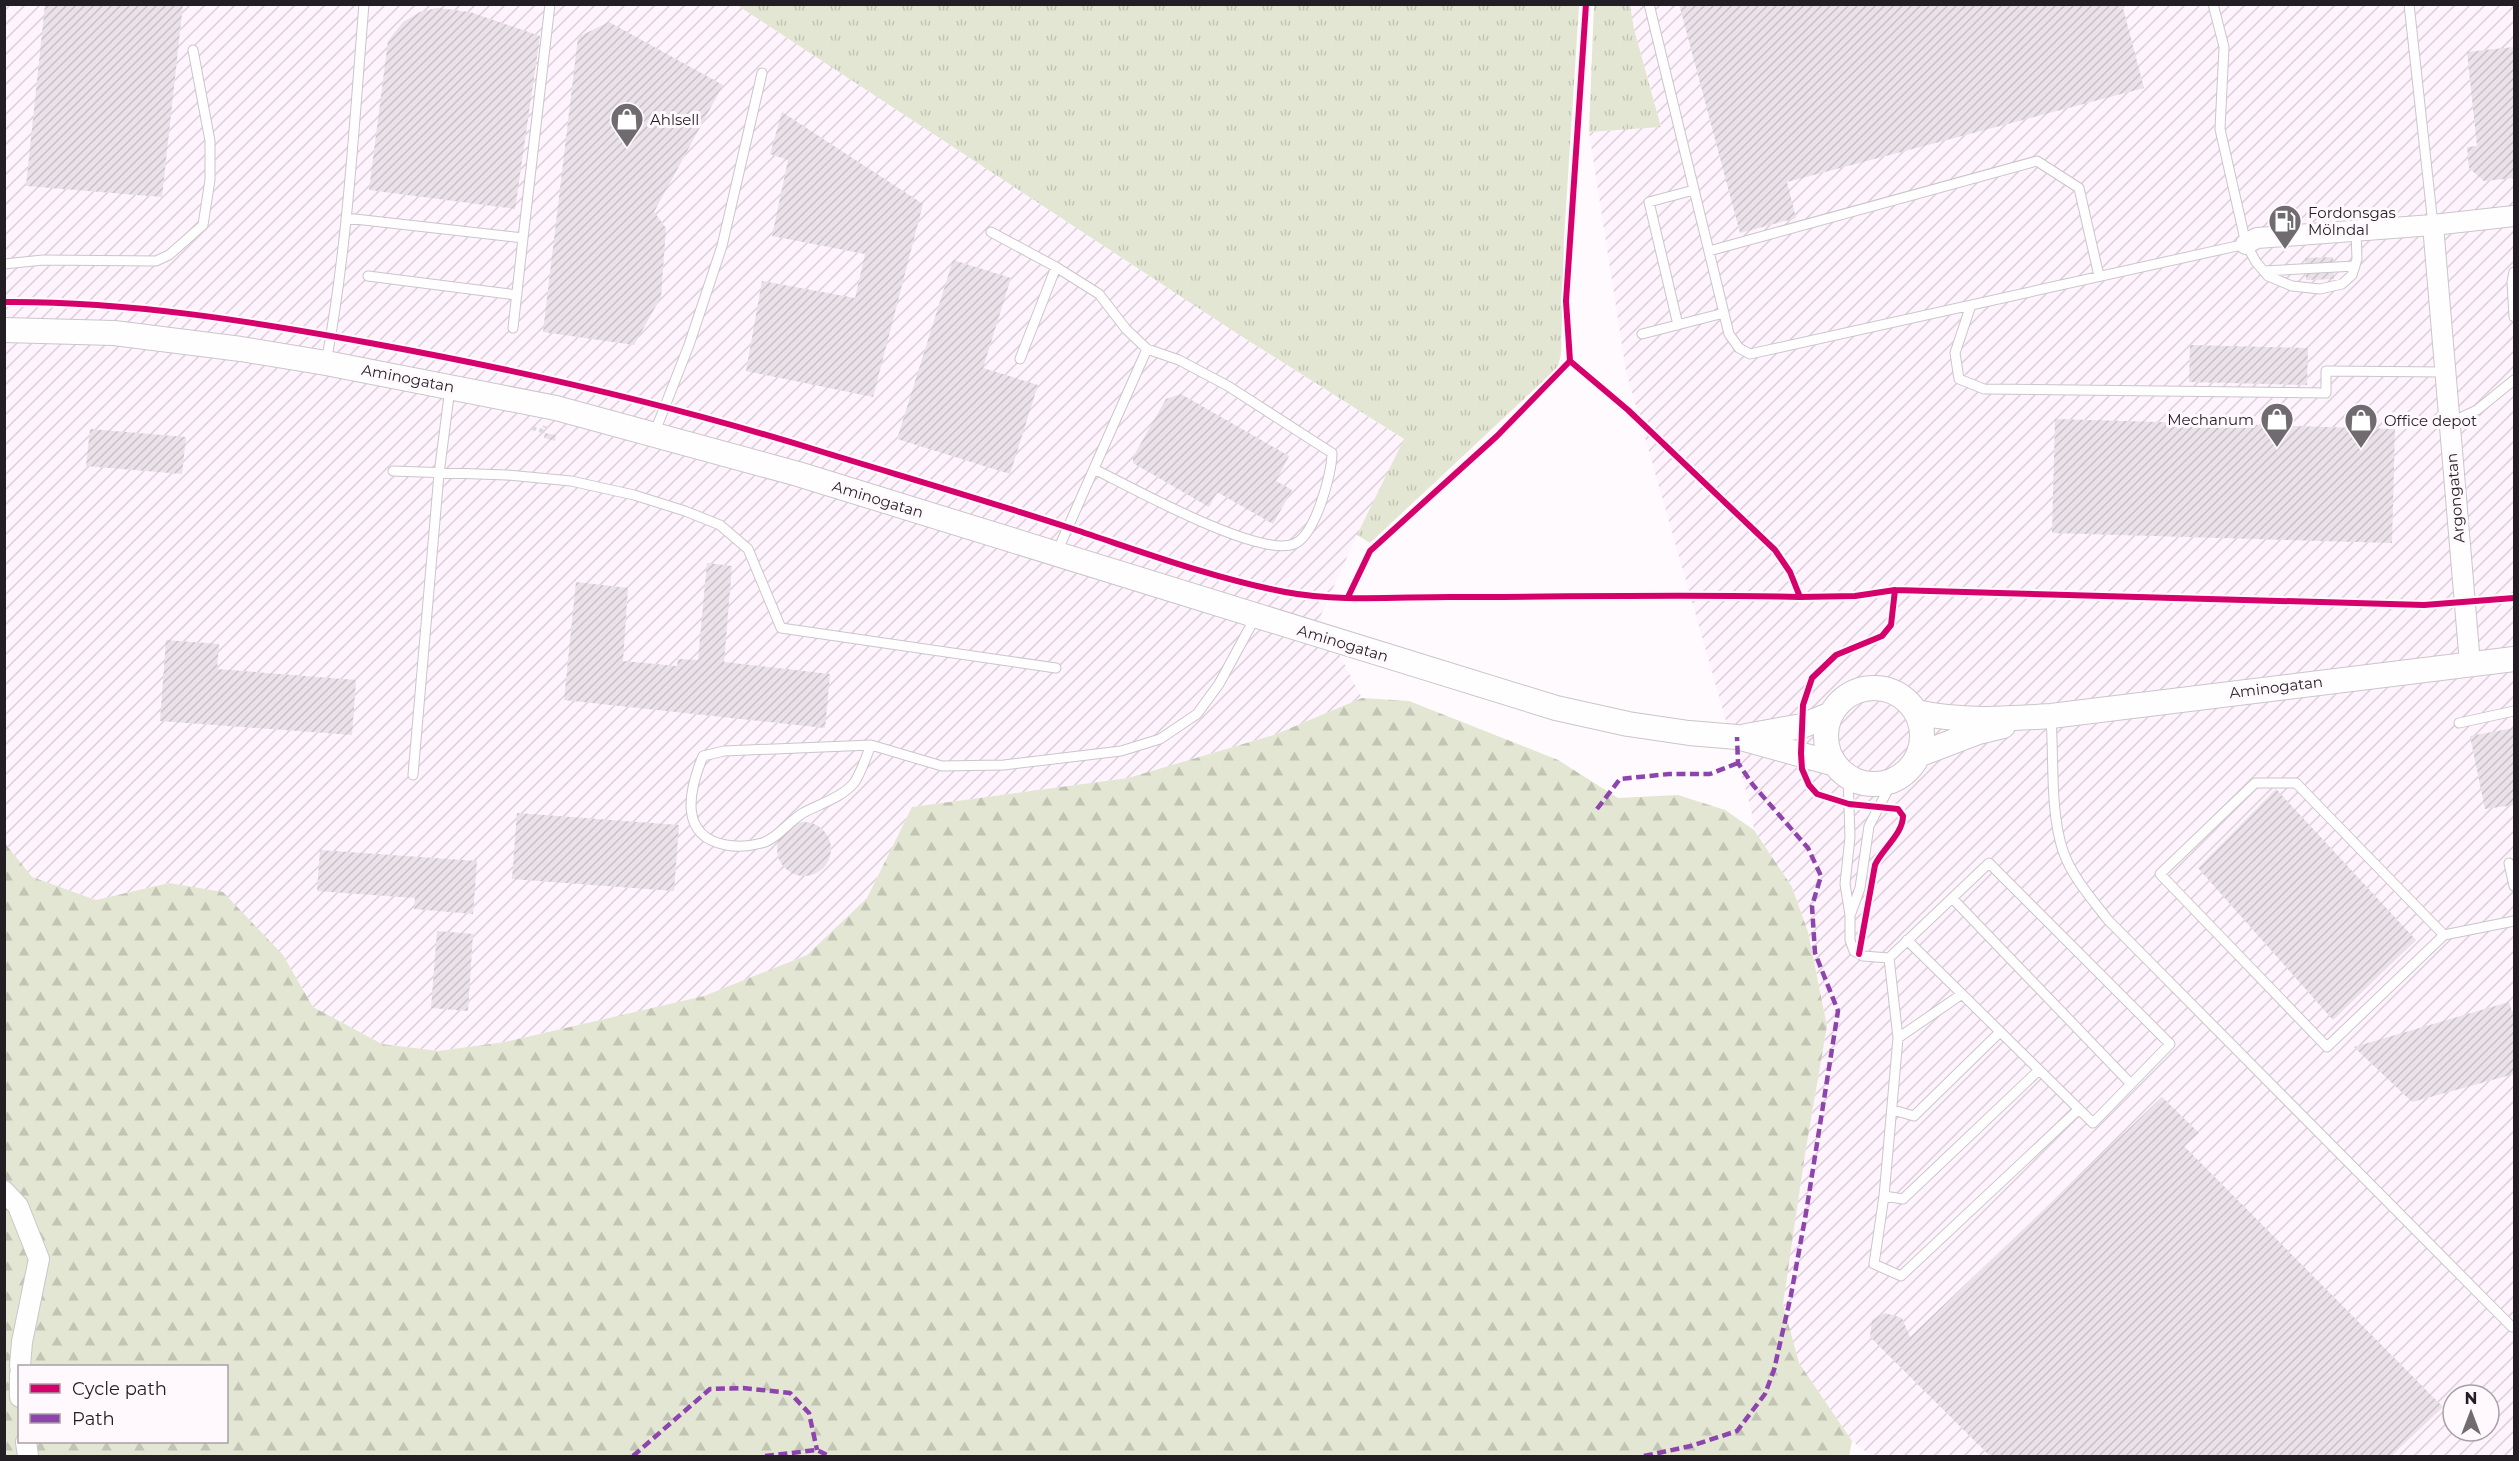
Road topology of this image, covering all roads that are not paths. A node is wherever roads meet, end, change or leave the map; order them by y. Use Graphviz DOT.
graph roads {
  1 [pos="364,4"];
  2 [pos="550,4"];
  3 [pos="1649,4"];
  4 [pos="2213,4"];
  5 [pos="2409,4"];
  6 [pos="193,50"];
  7 [pos="762,73"];
  8 [pos="1694,190"];
  9 [pos="2514,216"];
  10 [pos="346,218"];
  11 [pos="2433,225"];
  12 [pos="2356,231"];
  13 [pos="991,232"];
  14 [pos="523,238"];
  15 [pos="2246,244"];
  16 [pos="1709,250"];
  17 [pos="4,264"];
  18 [pos="2355,266"];
  19 [pos="1056,267"];
  20 [pos="2264,271"];
  21 [pos="2514,272"];
  22 [pos="368,276"];
  23 [pos="2099,276"];
  24 [pos="517,295"];
  25 [pos="1971,305"];
  26 [pos="1724,313"];
  27 [pos="2514,317"];
  28 [pos="1678,325"];
  29 [pos="513,328"];
  30 [pos="4,330"];
  31 [pos="1642,334"];
  32 [pos="1147,349"];
  33 [pos="1020,359"];
  34 [pos="326,363"];
  35 [pos="2445,372"];
  36 [pos="2514,380"];
  37 [pos="450,386"];
  38 [pos="2449,423"];
  39 [pos="654,434"];
  40 [pos="1094,469"];
  41 [pos="393,471"];
  42 [pos="439,474"];
  43 [pos="1056,554"];
  44 [pos="1256,616"];
  45 [pos="2514,658"];
  46 [pos="2470,664"];
  47 [pos="1056,668"];
  48 [pos="2514,711"];
  49 [pos="1916,712"];
  50 [pos="1831,714"];
  51 [pos="2044,716"];
  52 [pos="2459,723"];
  53 [pos="1737,737"];
  54 [pos="871,745"];
  55 [pos="1918,755"];
  56 [pos="1842,770"];
  57 [pos="413,775"];
  58 [pos="1893,780"];
  59 [pos="2509,863"];
  60 [pos="2514,886"];
  61 [pos="1952,898"];
  62 [pos="1850,915"];
  63 [pos="2514,921"];
  64 [pos="2444,935"];
  65 [pos="1907,940"];
  66 [pos="1889,957"];
  67 [pos="1962,994"];
  68 [pos="2001,1032"];
  69 [pos="1898,1038"];
  70 [pos="2039,1070"];
  71 [pos="2131,1084"];
  72 [pos="2079,1109"];
  73 [pos="1893,1110"];
  74 [pos="4,1191"];
  75 [pos="1884,1196"];
  76 [pos="2512,1327"];
  77 [pos="20,1365"];
  1 -- 10 [label="lane"];
  2 -- 14 [label="lane"];
  3 -- 8 [label="lane"];
  4 -- 15 [label="lane"];
  5 -- 11 [label="lane"];
  6 -- 17 [label="lane"];
  7 -- 39 [label="lane"];
  8 -- 16 [label="lane"];
  8 -- 28 [label="lane"];
  9 -- 11 [label="street"];
  10 -- 14 [label="lane"];
  10 -- 34 [label="lane"];
  11 -- 12 [label="street"];
  11 -- 35 [label="street, Argongatan"];
  12 -- 15 [label="street"];
  12 -- 18 [label="lane"];
  13 -- 19 [label="lane"];
  14 -- 24 [label="lane"];
  15 -- 20 [label="lane"];
  15 -- 23 [label="lane"];
  16 -- 23 [label="lane"];
  16 -- 26 [label="lane"];
  18 -- 20 [label="lane"];
  18 -- 20 [label="lane"];
  19 -- 32 [label="lane"];
  19 -- 33 [label="lane"];
  21 -- 27 [label="lane"];
  22 -- 24 [label="lane"];
  23 -- 25 [label="lane"];
  24 -- 29 [label="lane"];
  25 -- 26 [label="lane"];
  25 -- 35 [label="lane"];
  26 -- 28 [label="lane"];
  28 -- 31 [label="lane"];
  30 -- 34 [label="street, Aminogatan"];
  32 -- 40 [label="lane"];
  32 -- 40 [label="lane"];
  34 -- 37 [label="street, Aminogatan"];
  35 -- 38 [label="street, Argongatan"];
  36 -- 38 [label="lane"];
  37 -- 39 [label="street, Aminogatan"];
  37 -- 42 [label="lane"];
  38 -- 46 [label="street, Argongatan"];
  39 -- 43 [label="street, Aminogatan"];
  40 -- 43 [label="lane"];
  41 -- 42 [label="lane"];
  42 -- 47 [label="lane"];
  42 -- 57 [label="lane"];
  43 -- 44 [label="street, Aminogatan"];
  44 -- 53 [label="street, Aminogatan"];
  44 -- 54 [label="lane"];
  45 -- 46 [label="street, Aminogatan"];
  46 -- 51 [label="street, Aminogatan"];
  48 -- 52 [label="lane"];
  49 -- 50 [label="street, Aminogatan"];
  49 -- 51 [label="street, Aminogatan"];
  49 -- 55 [label="street"];
  50 -- 53 [label="street, Aminogatan"];
  50 -- 56 [label="street"];
  51 -- 55 [label="street, Aminogatan"];
  51 -- 76 [label="lane"];
  53 -- 56 [label="street, Aminogatan"];
  54 -- 54 [label="lane"];
  55 -- 58 [label="street, Aminogatan"];
  56 -- 58 [label="street, Aminogatan"];
  56 -- 62 [label="lane"];
  58 -- 62 [label="lane"];
  59 -- 60 [label="lane"];
  61 -- 65 [label="lane"];
  61 -- 71 [label="lane"];
  61 -- 71 [label="lane"];
  62 -- 66 [label="lane"];
  63 -- 64 [label="lane"];
  64 -- 64 [label="lane"];
  65 -- 66 [label="lane"];
  65 -- 67 [label="lane"];
  66 -- 69 [label="lane"];
  67 -- 68 [label="lane"];
  67 -- 69 [label="lane"];
  68 -- 70 [label="lane"];
  68 -- 73 [label="lane"];
  69 -- 73 [label="lane"];
  70 -- 72 [label="lane"];
  70 -- 75 [label="lane"];
  71 -- 72 [label="lane"];
  72 -- 75 [label="lane"];
  73 -- 75 [label="lane"];
  74 -- 77 [label="street"];
}
